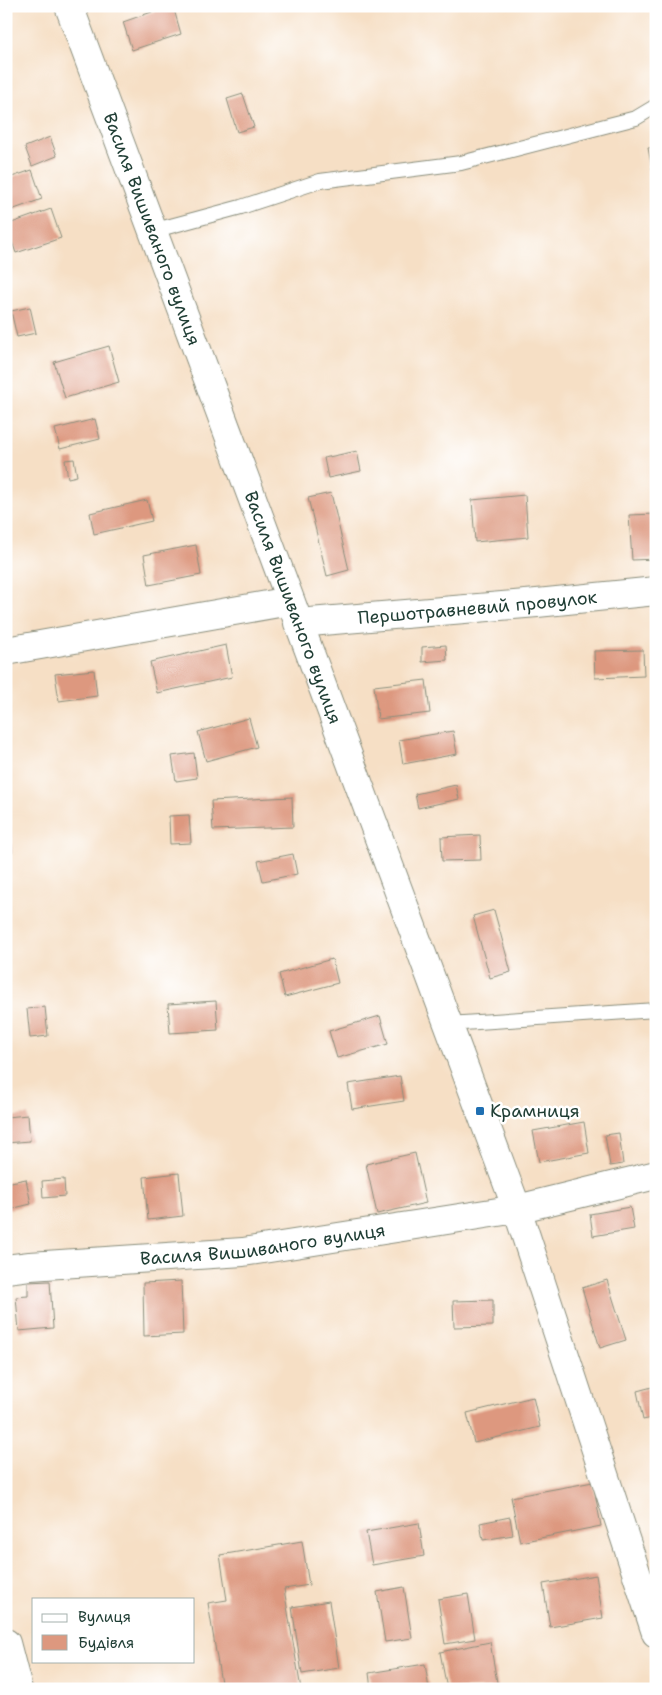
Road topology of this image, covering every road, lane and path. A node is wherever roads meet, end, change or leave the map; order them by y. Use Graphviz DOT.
graph roads {
  1 [pos="68,6"];
  2 [pos="656,106"];
  3 [pos="152,231"];
  4 [pos="656,591"];
  5 [pos="294,612"];
  6 [pos="6,651"];
  7 [pos="656,1010"];
  8 [pos="448,1024"];
  9 [pos="656,1174"];
  10 [pos="517,1209"];
  11 [pos="6,1268"];
  12 [pos="656,1633"];
  13 [pos="6,1643"];
  14 [pos="18,1689"];
  1 -- 3 [label="street, Василя Вишиваного вулиця"];
  2 -- 3 [label="lane"];
  3 -- 5 [label="street, Василя Вишиваного вулиця"];
  4 -- 5 [label="street, Першотравневий провулок"];
  5 -- 6 [label="street, Першотравневий провулок"];
  5 -- 8 [label="street, Василя Вишиваного вулиця"];
  7 -- 8 [label="lane"];
  8 -- 10 [label="street, Василя Вишиваного вулиця"];
  9 -- 10 [label="street, Василя Вишиваного вулиця"];
  10 -- 11 [label="street, Василя Вишиваного вулиця"];
  10 -- 12 [label="street, Василя Вишиваного вулиця"];
  13 -- 14 [label="street"];
}
